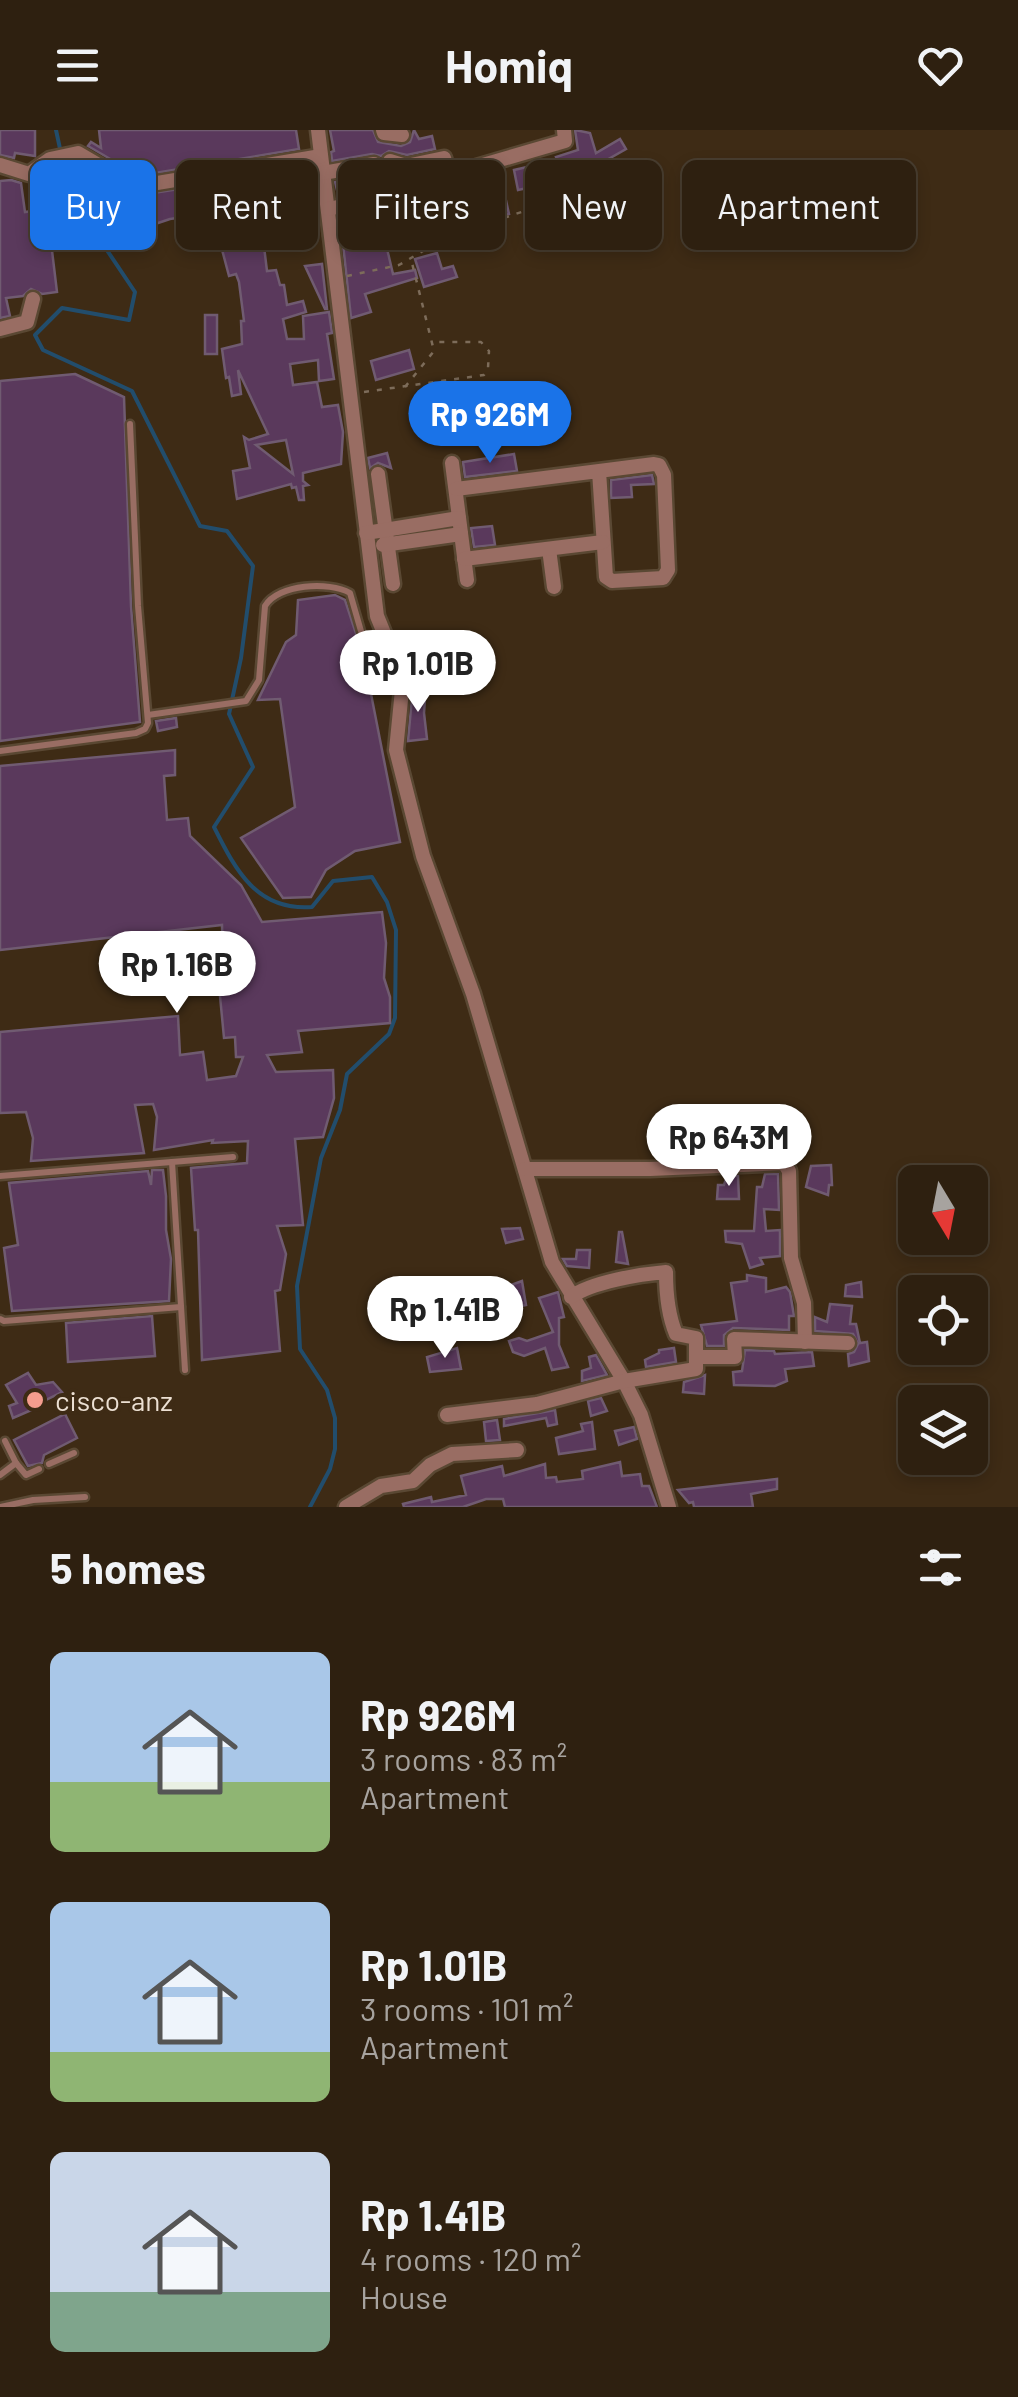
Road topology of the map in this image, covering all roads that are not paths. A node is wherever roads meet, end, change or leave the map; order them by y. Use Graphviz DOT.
graph roads {
  1 [pos="318,130"];
  2 [pos="384,130"];
  3 [pos="564,130"];
  4 [pos="402,135"];
  5 [pos="321,156"];
  6 [pos="420,160"];
  7 [pos="445,160"];
  8 [pos="500,160"];
  9 [pos="0,165"];
  10 [pos="338,171"];
  11 [pos="324,174"];
  12 [pos="338,207"];
  13 [pos="328,209"];
  14 [pos="338,234"];
  15 [pos="331,235"];
  16 [pos="33,298"];
  17 [pos="0,329"];
  18 [pos="130,424"];
  19 [pos="452,463"];
  20 [pos="599,471"];
  21 [pos="378,474"];
  22 [pos="456,489"];
  23 [pos="460,526"];
  24 [pos="387,537"];
  25 [pos="367,540"];
  26 [pos="603,542"];
  27 [pos="549,549"];
  28 [pos="464,559"];
  29 [pos="467,580"];
  30 [pos="394,584"];
  31 [pos="554,587"];
  32 [pos="367,652"];
  33 [pos="148,714"];
  34 [pos="0,751"];
  35 [pos="233,1157"];
  36 [pos="172,1162"];
  37 [pos="525,1169"];
  38 [pos="0,1176"];
  39 [pos="570,1297"];
  40 [pos="181,1307"];
  41 [pos="0,1319"];
  42 [pos="805,1342"];
  43 [pos="848,1344"];
  44 [pos="697,1357"];
  45 [pos="185,1370"];
  46 [pos="624,1381"];
  47 [pos="447,1415"];
  48 [pos="5,1441"];
  49 [pos="517,1450"];
  50 [pos="74,1452"];
  51 [pos="16,1464"];
  52 [pos="48,1464"];
  53 [pos="40,1469"];
  54 [pos="0,1474"];
  55 [pos="85,1496"];
  56 [pos="0,1507"];
  57 [pos="346,1507"];
  58 [pos="669,1507"];
  1 -- 5 [label="street"];
  2 -- 4 [label="street"];
  3 -- 8 [label="street"];
  5 -- 9 [label="street"];
  5 -- 11 [label="street"];
  6 -- 7 [label="street"];
  10 -- 11 [label="street"];
  11 -- 13 [label="street"];
  12 -- 13 [label="street"];
  13 -- 15 [label="street"];
  14 -- 15 [label="street"];
  15 -- 25 [label="street"];
  16 -- 17 [label="street"];
  18 -- 33 [label="lane"];
  19 -- 22 [label="street"];
  20 -- 22 [label="street"];
  20 -- 26 [label="street"];
  20 -- 26 [label="street"];
  21 -- 24 [label="street"];
  22 -- 23 [label="street"];
  23 -- 24 [label="street"];
  23 -- 28 [label="street"];
  24 -- 25 [label="street"];
  24 -- 30 [label="street"];
  25 -- 37 [label="street"];
  26 -- 27 [label="street"];
  27 -- 28 [label="street"];
  27 -- 31 [label="street"];
  28 -- 29 [label="street"];
  32 -- 33 [label="lane"];
  33 -- 34 [label="lane"];
  35 -- 36 [label="lane"];
  36 -- 38 [label="lane"];
  36 -- 40 [label="lane"];
  37 -- 39 [label="street"];
  37 -- 42 [label="street"];
  39 -- 44 [label="street"];
  39 -- 46 [label="street"];
  40 -- 41 [label="lane"];
  40 -- 45 [label="lane"];
  42 -- 43 [label="street"];
  42 -- 44 [label="street"];
  44 -- 46 [label="street"];
  46 -- 47 [label="street"];
  46 -- 58 [label="street"];
  48 -- 51 [label="lane"];
  49 -- 57 [label="street"];
  50 -- 52 [label="lane"];
  51 -- 53 [label="lane"];
  51 -- 54 [label="lane"];
  55 -- 56 [label="lane"];
}
